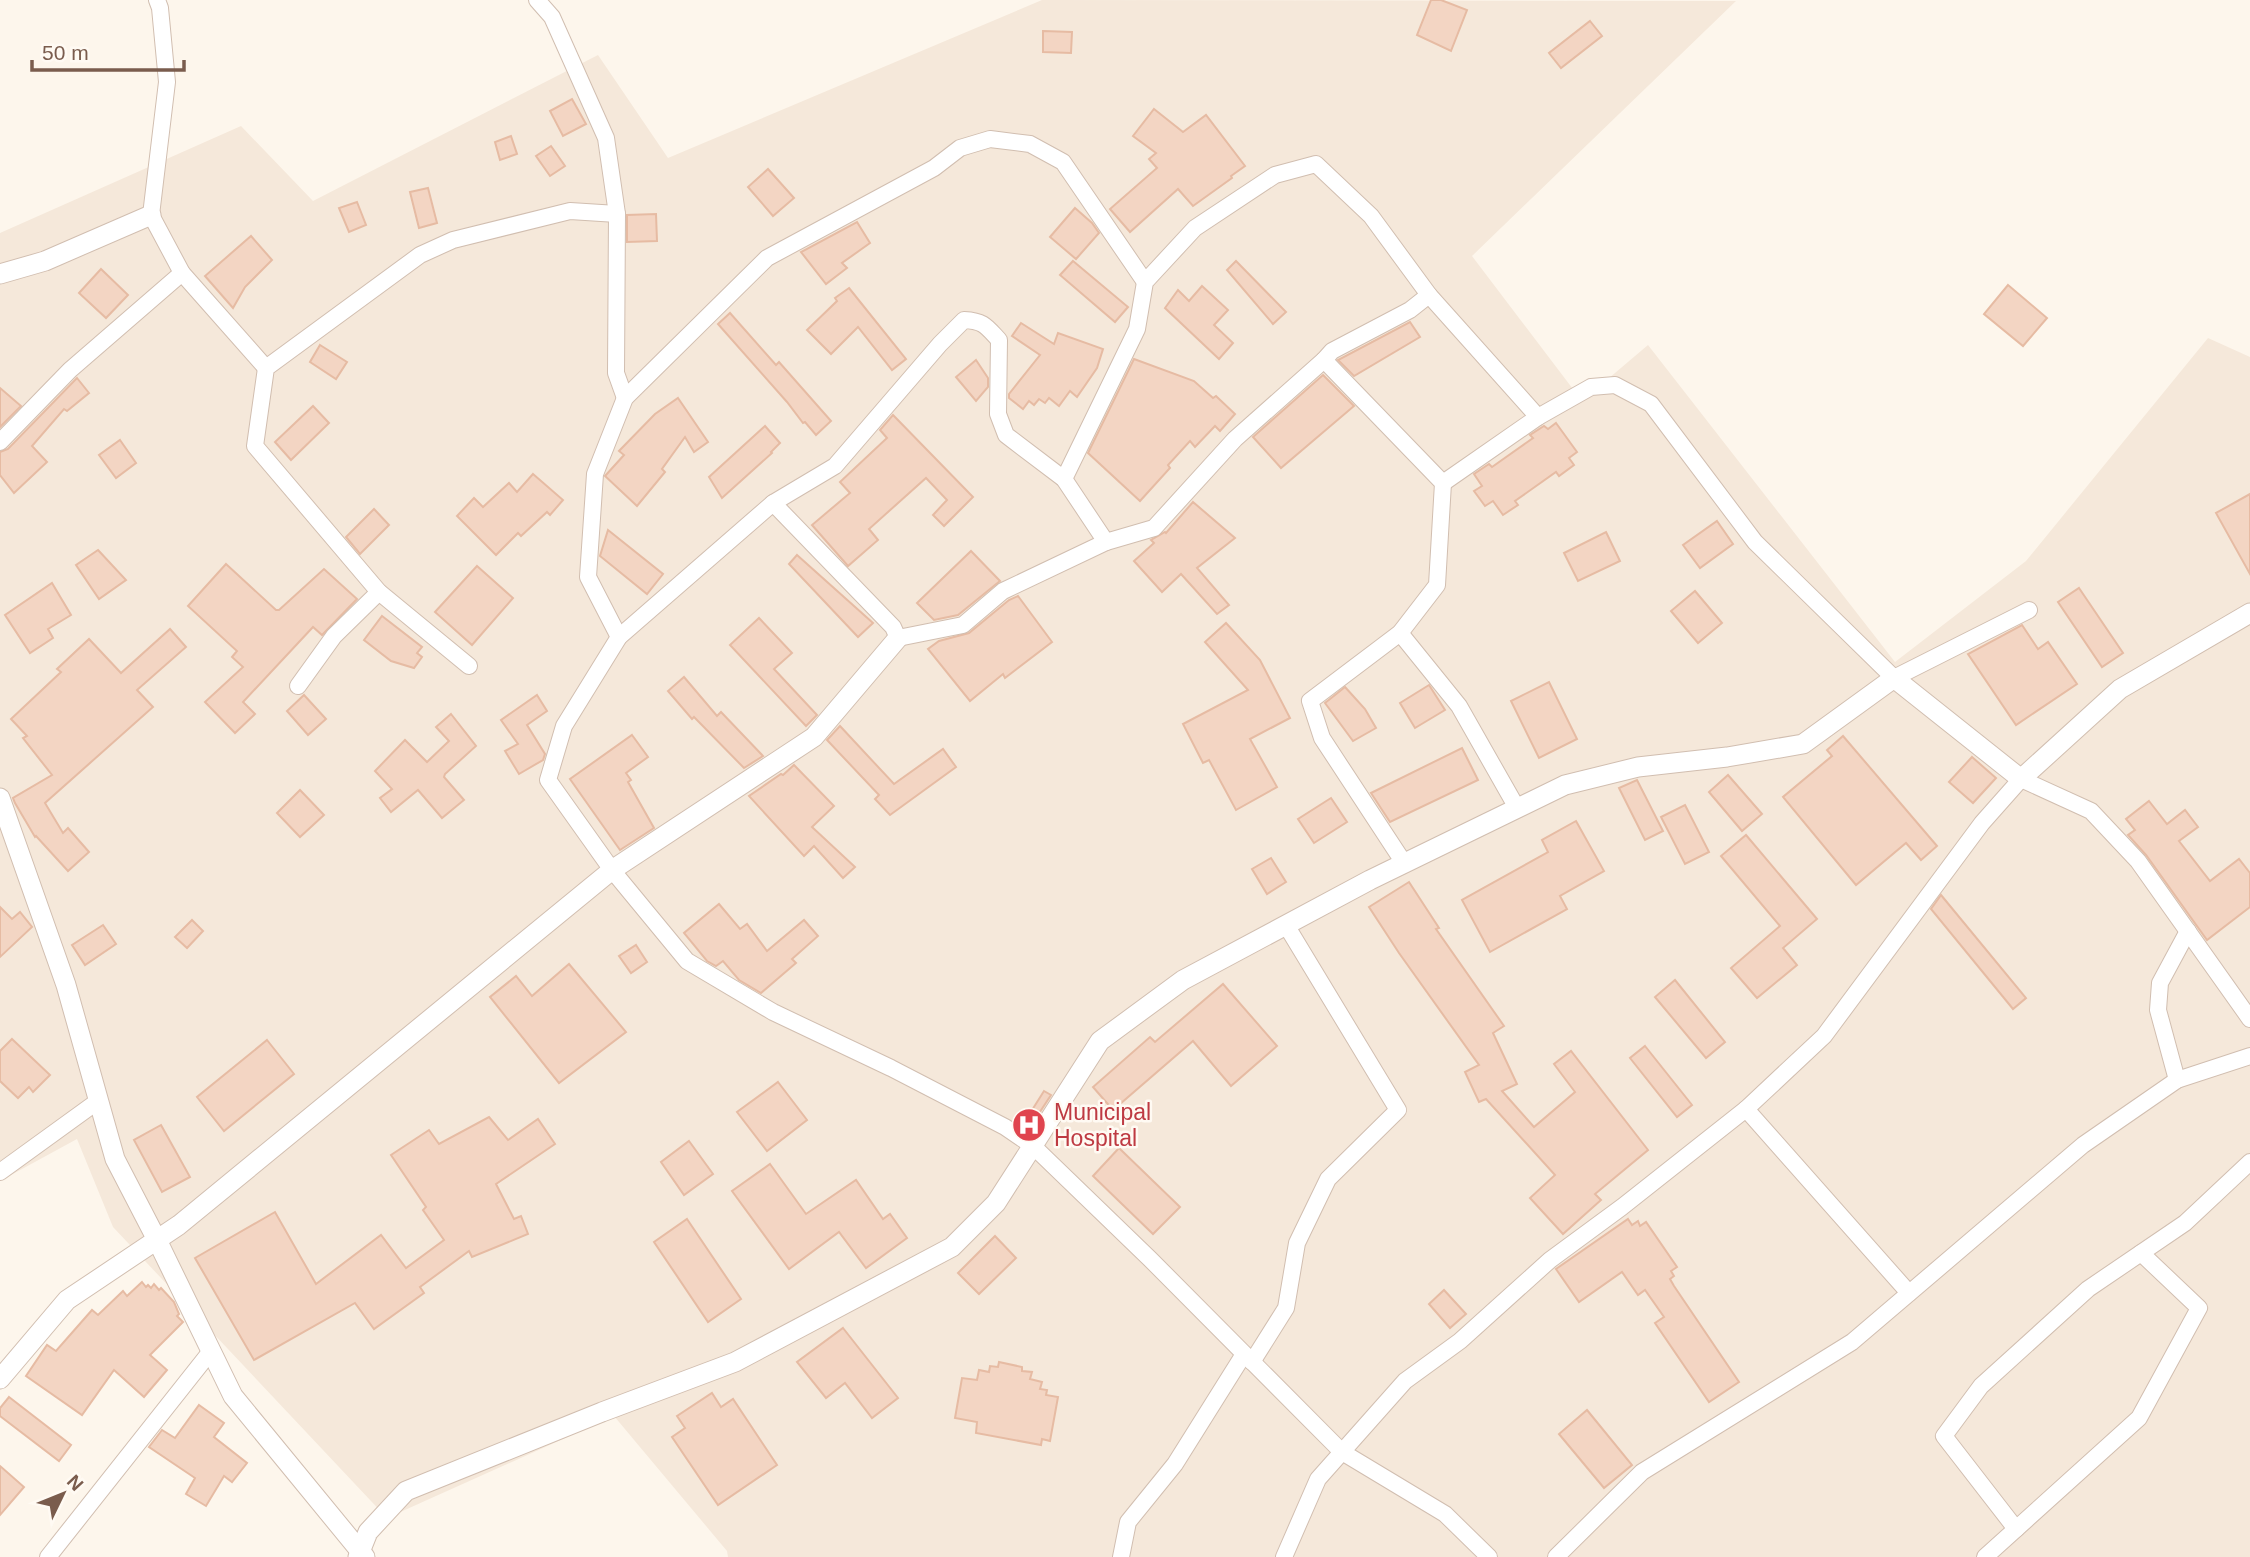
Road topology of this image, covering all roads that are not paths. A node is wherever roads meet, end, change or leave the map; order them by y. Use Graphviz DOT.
graph roads {
  1 [pos="157,0"];
  2 [pos="537,0"];
  3 [pos="617,214"];
  4 [pos="151,215"];
  5 [pos="182,273"];
  6 [pos="0,274"];
  7 [pos="1145,282"];
  8 [pos="1429,295"];
  9 [pos="1324,360"];
  10 [pos="266,368"];
  11 [pos="625,398"];
  12 [pos="1538,417"];
  13 [pos="0,442"];
  14 [pos="1064,479"];
  15 [pos="1443,483"];
  16 [pos="774,503"];
  17 [pos="1106,542"];
  18 [pos="379,592"];
  19 [pos="2029,610"];
  20 [pos="2250,613"];
  21 [pos="1400,633"];
  22 [pos="618,637"];
  23 [pos="898,638"];
  24 [pos="470,666"];
  25 [pos="1894,678"];
  26 [pos="298,686"];
  27 [pos="2021,779"];
  28 [pos="0,798"];
  29 [pos="1517,808"];
  30 [pos="1404,863"];
  31 [pos="612,870"];
  32 [pos="1286,925"];
  33 [pos="2189,931"];
  34 [pos="2250,1019"];
  35 [pos="2250,1056"];
  36 [pos="2177,1080"];
  37 [pos="98,1101"];
  38 [pos="1746,1110"];
  39 [pos="1033,1146"];
  40 [pos="2250,1163"];
  41 [pos="0,1172"];
  42 [pos="158,1240"];
  43 [pos="2141,1254"];
  44 [pos="1909,1293"];
  45 [pos="211,1350"];
  46 [pos="1248,1358"];
  47 [pos="0,1379"];
  48 [pos="1342,1452"];
  49 [pos="2016,1529"];
  50 [pos="361,1556"];
  51 [pos="48,1557"];
  52 [pos="1121,1557"];
  53 [pos="1284,1557"];
  54 [pos="1489,1557"];
  55 [pos="1556,1557"];
  56 [pos="1985,1557"];
  1 -- 4 [label="street"];
  2 -- 3 [label="street"];
  3 -- 10 [label="street"];
  3 -- 11 [label="street"];
  4 -- 5 [label="street"];
  4 -- 6 [label="street"];
  5 -- 10 [label="street"];
  5 -- 13 [label="street"];
  7 -- 8 [label="street"];
  7 -- 11 [label="street"];
  7 -- 14 [label="street"];
  8 -- 9 [label="street"];
  8 -- 12 [label="street"];
  9 -- 15 [label="street"];
  9 -- 17 [label="street"];
  10 -- 18 [label="street"];
  11 -- 22 [label="street"];
  12 -- 15 [label="street"];
  12 -- 25 [label="street"];
  14 -- 16 [label="street"];
  14 -- 17 [label="street"];
  15 -- 21 [label="street"];
  16 -- 22 [label="street"];
  16 -- 23 [label="street"];
  17 -- 23 [label="street"];
  18 -- 24 [label="street"];
  18 -- 26 [label="street"];
  19 -- 25 [label="street"];
  20 -- 27 [label="street"];
  21 -- 29 [label="street"];
  21 -- 30 [label="street"];
  22 -- 31 [label="street"];
  23 -- 31 [label="street"];
  25 -- 27 [label="street"];
  25 -- 29 [label="street"];
  27 -- 33 [label="street"];
  27 -- 38 [label="street"];
  28 -- 37 [label="street"];
  29 -- 30 [label="street"];
  30 -- 32 [label="street"];
  31 -- 39 [label="street"];
  31 -- 42 [label="street"];
  32 -- 39 [label="street"];
  32 -- 46 [label="street"];
  33 -- 34 [label="street"];
  33 -- 36 [label="street"];
  35 -- 36 [label="street"];
  36 -- 44 [label="street"];
  37 -- 41 [label="street"];
  37 -- 42 [label="street"];
  38 -- 44 [label="street"];
  38 -- 48 [label="street"];
  39 -- 46 [label="street"];
  39 -- 50 [label="street"];
  40 -- 43 [label="street"];
  42 -- 45 [label="street"];
  42 -- 47 [label="street"];
  43 -- 49 [label="street"];
  43 -- 49 [label="street"];
  44 -- 55 [label="street"];
  45 -- 50 [label="street"];
  45 -- 51 [label="street"];
  46 -- 48 [label="street"];
  46 -- 52 [label="street"];
  48 -- 53 [label="street"];
  48 -- 54 [label="street"];
  49 -- 56 [label="street"];
}
